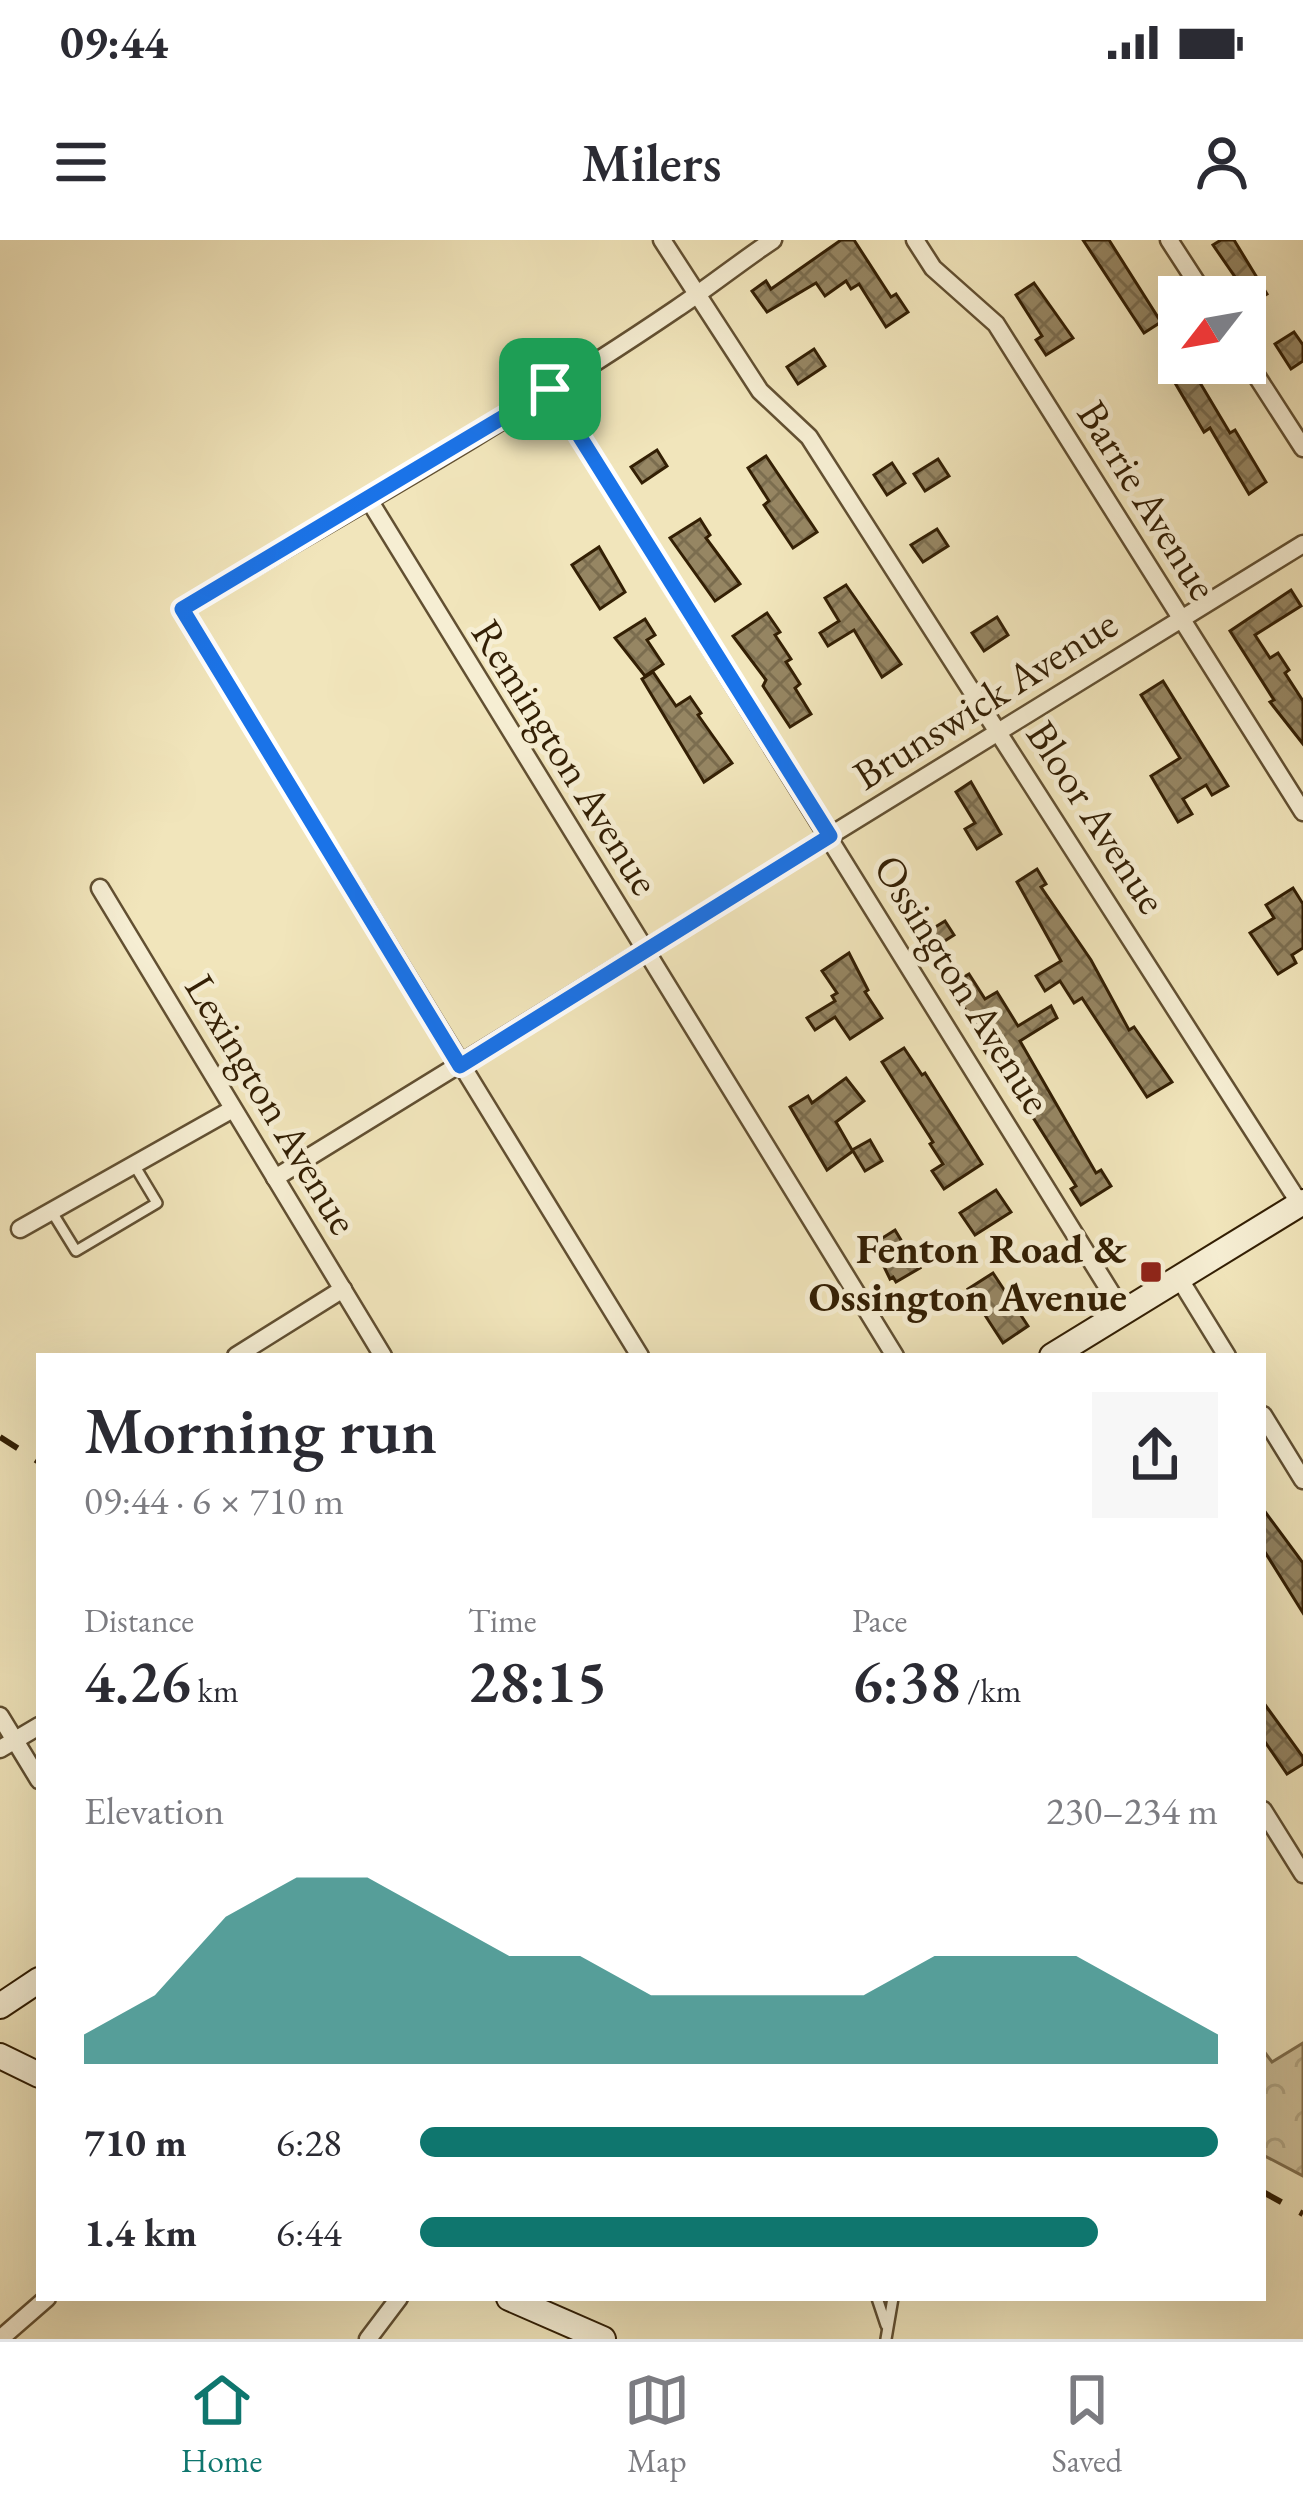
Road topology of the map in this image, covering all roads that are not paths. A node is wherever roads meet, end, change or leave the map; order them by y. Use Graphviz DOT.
graph roads {
  1 [pos="662,240"];
  2 [pos="773,240"];
  3 [pos="915,240"];
  4 [pos="1169,240"];
  5 [pos="1192,276"];
  6 [pos="696,294"];
  7 [pos="1262,384"];
  8 [pos="550,389"];
  9 [pos="1303,448"];
  10 [pos="369,500"];
  11 [pos="1303,544"];
  12 [pos="1181,621"];
  13 [pos="1000,733"];
  14 [pos="1303,812"];
  15 [pos="830,836"];
  16 [pos="100,888"];
  17 [pos="643,952"];
  18 [pos="460,1066"];
  19 [pos="231,1110"];
  20 [pos="133,1163"];
  21 [pos="275,1178"];
  22 [pos="1301,1203"];
  23 [pos="51,1211"];
  24 [pos="20,1229"];
  25 [pos="1179,1278"];
  26 [pos="343,1289"];
  27 [pos="1123,1312"];
  28 [pos="241,1353"];
  29 [pos="381,1353"];
  30 [pos="638,1353"];
  31 [pos="893,1353"];
  32 [pos="1057,1353"];
  33 [pos="1225,1353"];
  34 [pos="1266,1420"];
  35 [pos="1303,1480"];
  36 [pos="0,1716"];
  37 [pos="36,1728"];
  38 [pos="8,1745"];
  39 [pos="36,1777"];
  40 [pos="1266,1815"];
  41 [pos="1303,1874"];
  42 [pos="36,1982"];
  43 [pos="0,2006"];
  44 [pos="0,2056"];
  45 [pos="36,2074"];
  46 [pos="43,2301"];
  47 [pos="397,2301"];
  48 [pos="516,2301"];
  49 [pos="878,2301"];
  50 [pos="892,2301"];
  51 [pos="887,2334"];
  52 [pos="0,2339"];
  53 [pos="368,2339"];
  54 [pos="603,2339"];
  1 -- 6 [label="street, Bloor Avenue"];
  2 -- 6 [label="street"];
  3 -- 12 [label="street, Barrie Avenue"];
  4 -- 5 [label="street"];
  6 -- 8 [label="street"];
  6 -- 13 [label="street, Bloor Avenue"];
  7 -- 9 [label="street"];
  8 -- 10 [label="street"];
  8 -- 15 [label="street, Ossington Avenue"];
  10 -- 17 [label="street, Remington Avenue"];
  10 -- 18 [label="street"];
  11 -- 12 [label="street, Brunswick Avenue"];
  12 -- 13 [label="street, Brunswick Avenue"];
  12 -- 14 [label="street, Barrie Avenue"];
  13 -- 15 [label="street, Brunswick Avenue"];
  13 -- 22 [label="street, Bloor Avenue"];
  15 -- 17 [label="street, Brunswick Avenue"];
  15 -- 27 [label="street, Ossington Avenue"];
  16 -- 19 [label="street, Lexington Avenue"];
  17 -- 18 [label="street, Brunswick Avenue"];
  17 -- 31 [label="street, Remington Avenue"];
  18 -- 21 [label="street, Brunswick Avenue"];
  18 -- 30 [label="street"];
  19 -- 20 [label="street"];
  19 -- 21 [label="street, Lexington Avenue"];
  20 -- 23 [label="street"];
  20 -- 23 [label="lane"];
  21 -- 26 [label="street, Lexington Avenue"];
  22 -- 25 [label="street"];
  23 -- 24 [label="street"];
  25 -- 27 [label="street"];
  25 -- 33 [label="street"];
  26 -- 28 [label="street"];
  26 -- 29 [label="street, Lexington Avenue"];
  27 -- 32 [label="street"];
  34 -- 35 [label="street"];
  36 -- 38 [label="street"];
  37 -- 38 [label="street"];
  38 -- 39 [label="street"];
  40 -- 41 [label="street"];
  42 -- 43 [label="street"];
  44 -- 45 [label="street"];
  46 -- 52 [label="street"];
  47 -- 53 [label="street"];
  48 -- 54 [label="street"];
  49 -- 51 [label="lane"];
  50 -- 51 [label="lane"];
}
